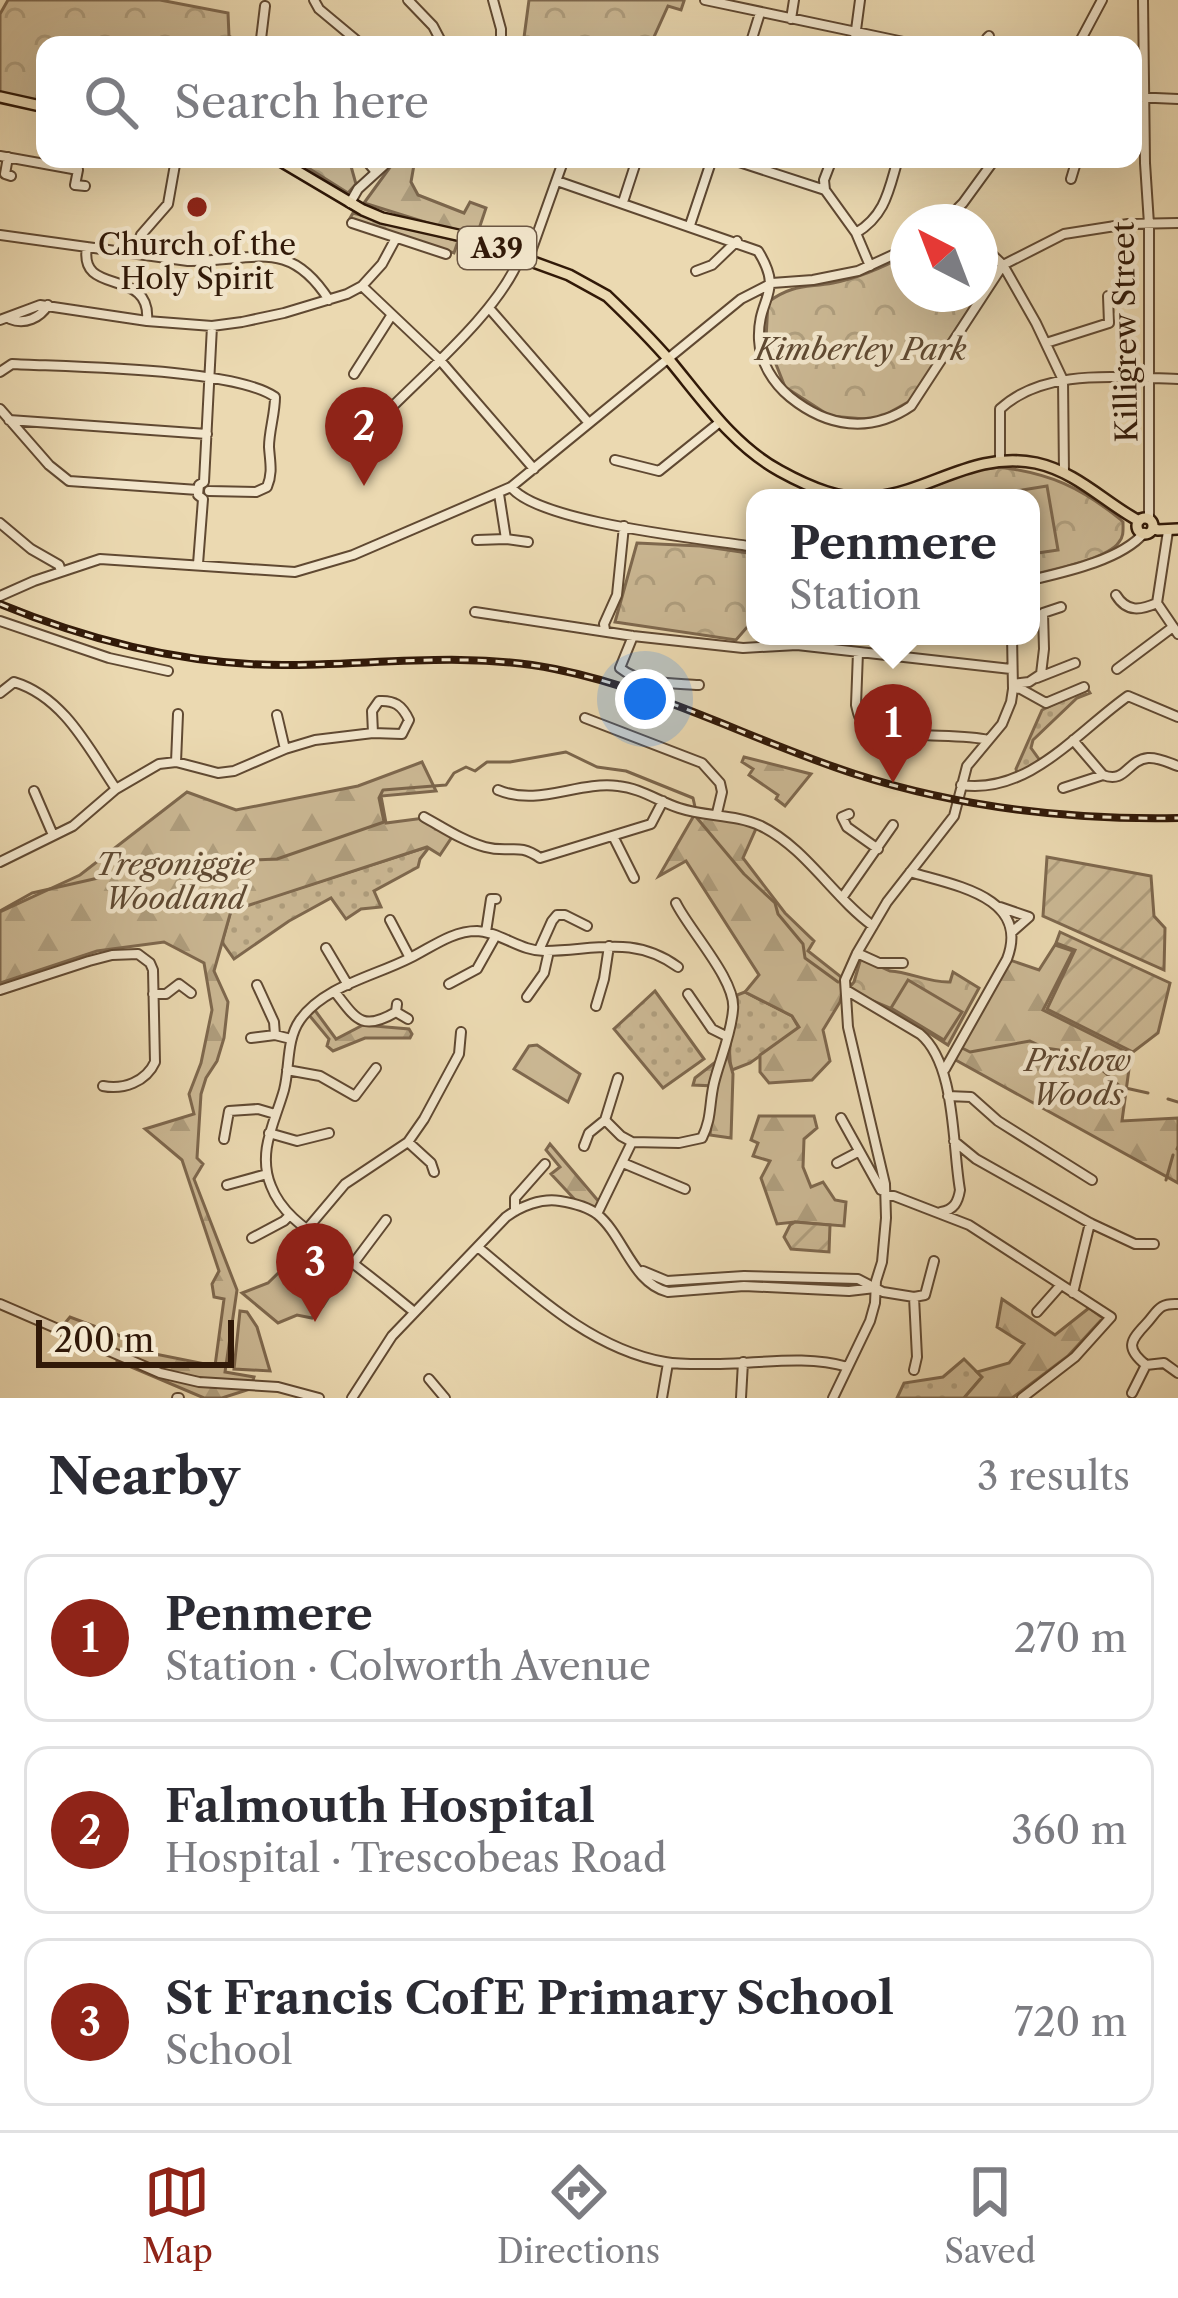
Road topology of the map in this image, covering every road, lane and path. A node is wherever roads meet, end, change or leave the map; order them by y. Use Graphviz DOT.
graph roads {
  1 [pos="314,0"];
  2 [pos="408,0"];
  3 [pos="494,0"];
  4 [pos="705,0"];
  5 [pos="794,0"];
  6 [pos="860,0"];
  7 [pos="1102,0"];
  8 [pos="1143,0"];
  9 [pos="732,3"];
  10 [pos="265,6"];
  11 [pos="760,13"];
  12 [pos="791,19"];
  13 [pos="854,31"];
  14 [pos="261,36"];
  15 [pos="352,36"];
  16 [pos="438,36"];
  17 [pos="501,36"];
  18 [pos="753,36"];
  19 [pos="854,36"];
  20 [pos="877,36"];
  21 [pos="1083,36"];
  22 [pos="1141,36"];
  23 [pos="0,97"];
  24 [pos="1142,98"];
  25 [pos="1178,99"];
  26 [pos="36,105"];
  27 [pos="1142,144"];
  28 [pos="4,157"];
  29 [pos="36,163"];
  30 [pos="67,168"];
  31 [pos="174,168"];
  32 [pos="295,168"];
  33 [pos="373,168"];
  34 [pos="381,168"];
  35 [pos="561,168"];
  36 [pos="635,168"];
  37 [pos="709,168"];
  38 [pos="758,168"];
  39 [pos="829,168"];
  40 [pos="896,168"];
  41 [pos="988,168"];
  42 [pos="1074,168"];
  43 [pos="376,172"];
  44 [pos="5,175"];
  45 [pos="1071,179"];
  46 [pos="557,182"];
  47 [pos="76,185"];
  48 [pos="825,190"];
  49 [pos="623,202"];
  50 [pos="350,203"];
  51 [pos="962,204"];
  52 [pos="352,223"];
  53 [pos="1178,223"];
  54 [pos="1149,224"];
  55 [pos="690,225"];
  56 [pos="856,232"];
  57 [pos="0,235"];
  58 [pos="396,238"];
  59 [pos="737,241"];
  60 [pos="86,247"];
  61 [pos="134,253"];
  62 [pos="446,254"];
  63 [pos="890,257"];
  64 [pos="524,258"];
  65 [pos="998,260"];
  66 [pos="1004,265"];
  67 [pos="870,266"];
  68 [pos="696,271"];
  69 [pos="772,283"];
  70 [pos="362,286"];
  71 [pos="1108,296"];
  72 [pos="329,300"];
  73 [pos="489,308"];
  74 [pos="391,316"];
  75 [pos="5,319"];
  76 [pos="147,321"];
  77 [pos="212,326"];
  78 [pos="1046,343"];
  79 [pos="667,358"];
  80 [pos="439,359"];
  81 [pos="0,372"];
  82 [pos="354,374"];
  83 [pos="212,379"];
  84 [pos="1150,379"];
  85 [pos="1063,380"];
  86 [pos="1178,380"];
  87 [pos="0,409"];
  88 [pos="385,414"];
  89 [pos="8,419"];
  90 [pos="588,422"];
  91 [pos="719,422"];
  92 [pos="207,434"];
  93 [pos="615,460"];
  94 [pos="1000,461"];
  95 [pos="534,469"];
  96 [pos="1064,473"];
  97 [pos="511,487"];
  98 [pos="819,489"];
  99 [pos="908,489"];
  100 [pos="203,490"];
  101 [pos="499,494"];
  102 [pos="0,523"];
  103 [pos="1146,525"];
  104 [pos="624,526"];
  105 [pos="1173,530"];
  106 [pos="506,539"];
  107 [pos="477,540"];
  108 [pos="528,542"];
  109 [pos="746,546"];
  110 [pos="198,564"];
  111 [pos="61,571"];
  112 [pos="1040,577"];
  113 [pos="1,595"];
  114 [pos="1116,596"];
  115 [pos="1157,603"];
  116 [pos="1061,608"];
  117 [pos="475,612"];
  118 [pos="0,621"];
  119 [pos="605,630"];
  120 [pos="1175,630"];
  121 [pos="633,636"];
  122 [pos="1012,645"];
  123 [pos="858,652"];
  124 [pos="1075,663"];
  125 [pos="1011,669"];
  126 [pos="1117,669"];
  127 [pos="168,671"];
  128 [pos="1036,679"];
  129 [pos="699,685"];
  130 [pos="1013,687"];
  131 [pos="1084,687"];
  132 [pos="0,693"];
  133 [pos="178,714"];
  134 [pos="277,715"];
  135 [pos="1178,717"];
  136 [pos="585,718"];
  137 [pos="373,733"];
  138 [pos="988,740"];
  139 [pos="1073,740"];
  140 [pos="285,749"];
  141 [pos="176,762"];
  142 [pos="1178,766"];
  143 [pos="1103,775"];
  144 [pos="1063,788"];
  145 [pos="116,789"];
  146 [pos="498,790"];
  147 [pos="961,790"];
  148 [pos="34,791"];
  149 [pos="663,801"];
  150 [pos="717,813"];
  151 [pos="849,814"];
  152 [pos="424,817"];
  153 [pos="893,825"];
  154 [pos="53,835"];
  155 [pos="614,838"];
  156 [pos="878,848"];
  157 [pos="0,862"];
  158 [pos="909,872"];
  159 [pos="634,878"];
  160 [pos="842,898"];
  161 [pos="496,899"];
  162 [pos="676,903"];
  163 [pos="999,906"];
  164 [pos="389,920"];
  165 [pos="586,926"];
  166 [pos="873,926"];
  167 [pos="1012,932"];
  168 [pos="490,934"];
  169 [pos="609,946"];
  170 [pos="326,948"];
  171 [pos="543,951"];
  172 [pos="856,953"];
  173 [pos="410,958"];
  174 [pos="903,963"];
  175 [pos="677,967"];
  176 [pos="449,984"];
  177 [pos="257,985"];
  178 [pos="348,986"];
  179 [pos="844,989"];
  180 [pos="0,990"];
  181 [pos="335,992"];
  182 [pos="190,993"];
  183 [pos="154,994"];
  184 [pos="688,994"];
  185 [pos="526,997"];
  186 [pos="596,1006"];
  187 [pos="408,1019"];
  188 [pos="461,1033"];
  189 [pos="275,1035"];
  190 [pos="726,1036"];
  191 [pos="251,1038"];
  192 [pos="291,1039"];
  193 [pos="928,1041"];
  194 [pos="952,1055"];
  195 [pos="376,1068"];
  196 [pos="287,1070"];
  197 [pos="945,1070"];
  198 [pos="618,1078"];
  199 [pos="103,1086"];
  200 [pos="948,1096"];
  201 [pos="274,1114"];
  202 [pos="842,1118"];
  203 [pos="605,1120"];
  204 [pos="269,1133"];
  205 [pos="329,1133"];
  206 [pos="224,1139"];
  207 [pos="952,1140"];
  208 [pos="408,1142"];
  209 [pos="632,1142"];
  210 [pos="584,1146"];
  211 [pos="858,1152"];
  212 [pos="976,1159"];
  213 [pos="622,1163"];
  214 [pos="836,1163"];
  215 [pos="545,1164"];
  216 [pos="957,1171"];
  217 [pos="434,1172"];
  218 [pos="267,1174"];
  219 [pos="1092,1180"];
  220 [pos="226,1185"];
  221 [pos="685,1190"];
  222 [pos="886,1194"];
  223 [pos="959,1201"];
  224 [pos="515,1211"];
  225 [pos="939,1212"];
  226 [pos="597,1214"];
  227 [pos="290,1215"];
  228 [pos="386,1220"];
  229 [pos="1090,1223"];
  230 [pos="969,1225"];
  231 [pos="307,1229"];
  232 [pos="252,1238"];
  233 [pos="1154,1244"];
  234 [pos="479,1247"];
  235 [pos="934,1261"];
  236 [pos="353,1264"];
  237 [pos="1060,1286"];
  238 [pos="875,1288"];
  239 [pos="1073,1293"];
  240 [pos="914,1297"];
  241 [pos="0,1304"];
  242 [pos="1178,1304"];
  243 [pos="413,1311"];
  244 [pos="1037,1312"];
  245 [pos="668,1363"];
  246 [pos="742,1363"];
  247 [pos="1146,1365"];
  248 [pos="848,1367"];
  249 [pos="914,1370"];
  250 [pos="1178,1373"];
  251 [pos="428,1379"];
  252 [pos="1132,1393"];
  253 [pos="288,1394"];
  254 [pos="319,1398"];
  255 [pos="352,1398"];
  256 [pos="445,1398"];
  257 [pos="662,1398"];
  258 [pos="741,1398"];
  259 [pos="833,1398"];
  260 [pos="1022,1398"];
  1 -- 15 [label="street"];
  2 -- 16 [label="street"];
  3 -- 17 [label="street"];
  4 -- 9 [label="street"];
  5 -- 12 [label="street"];
  6 -- 13 [label="street"];
  7 -- 21 [label="street"];
  8 -- 22 [label="street, Killigrew Street"];
  9 -- 11 [label="street"];
  10 -- 14 [label="street"];
  11 -- 12 [label="street"];
  11 -- 18 [label="street"];
  12 -- 13 [label="street"];
  13 -- 19 [label="street"];
  13 -- 20 [label="street"];
  23 -- 26 [label="main road"];
  24 -- 25 [label="street"];
  27 -- 54 [label="street, Killigrew Street"];
  28 -- 29 [label="street"];
  28 -- 44 [label="street"];
  30 -- 47 [label="street"];
  31 -- 61 [label="street"];
  32 -- 50 [label="main road, A39"];
  33 -- 43 [label="street"];
  34 -- 43 [label="street"];
  35 -- 46 [label="street"];
  36 -- 49 [label="street"];
  37 -- 55 [label="street"];
  38 -- 48 [label="street"];
  39 -- 48 [label="street"];
  40 -- 56 [label="street"];
  41 -- 51 [label="street"];
  42 -- 45 [label="street"];
  43 -- 50 [label="street"];
  46 -- 49 [label="street"];
  46 -- 64 [label="street"];
  48 -- 56 [label="street"];
  49 -- 55 [label="street"];
  50 -- 64 [label="main road, A39"];
  52 -- 58 [label="street"];
  53 -- 54 [label="street"];
  54 -- 66 [label="street"];
  54 -- 84 [label="street, Killigrew Street"];
  55 -- 59 [label="street"];
  56 -- 67 [label="street"];
  57 -- 60 [label="street"];
  58 -- 62 [label="street"];
  58 -- 70 [label="street"];
  59 -- 68 [label="street"];
  59 -- 69 [label="street"];
  60 -- 61 [label="street"];
  60 -- 76 [label="street"];
  61 -- 72 [label="street"];
  63 -- 67 [label="street"];
  64 -- 73 [label="street"];
  64 -- 79 [label="main road, A39"];
  65 -- 66 [label="street"];
  66 -- 69 [label="street"];
  66 -- 78 [label="street"];
  67 -- 69 [label="street"];
  69 -- 79 [label="street"];
  70 -- 72 [label="street"];
  70 -- 74 [label="street"];
  71 -- 78 [label="street"];
  72 -- 77 [label="street"];
  73 -- 80 [label="street"];
  73 -- 90 [label="street"];
  74 -- 80 [label="street"];
  74 -- 82 [label="street"];
  75 -- 76 [label="street"];
  76 -- 77 [label="street"];
  77 -- 83 [label="street"];
  78 -- 85 [label="street"];
  79 -- 90 [label="street"];
  79 -- 91 [label="main road, A39"];
  80 -- 88 [label="street"];
  80 -- 95 [label="street"];
  81 -- 83 [label="street"];
  83 -- 92 [label="street"];
  83 -- 100 [label="street"];
  84 -- 85 [label="street"];
  84 -- 86 [label="street"];
  84 -- 103 [label="street, Killigrew Street"];
  85 -- 94 [label="street"];
  85 -- 96 [label="street"];
  87 -- 89 [label="street"];
  89 -- 92 [label="street"];
  89 -- 100 [label="street"];
  90 -- 95 [label="street"];
  91 -- 93 [label="street"];
  91 -- 98 [label="main road, A39"];
  92 -- 100 [label="street"];
  94 -- 96 [label="main road, A39"];
  94 -- 99 [label="main road, A39"];
  95 -- 97 [label="street"];
  96 -- 103 [label="main road, A39"];
  97 -- 101 [label="street"];
  97 -- 104 [label="street"];
  100 -- 110 [label="street"];
  101 -- 106 [label="street"];
  101 -- 110 [label="street"];
  102 -- 111 [label="street"];
  103 -- 105 [label="main road, A39"];
  103 -- 112 [label="street"];
  104 -- 109 [label="street"];
  104 -- 119 [label="street"];
  105 -- 115 [label="street"];
  106 -- 107 [label="street"];
  106 -- 108 [label="street"];
  110 -- 111 [label="street"];
  111 -- 113 [label="street"];
  114 -- 115 [label="street"];
  115 -- 120 [label="street"];
  116 -- 128 [label="street"];
  117 -- 119 [label="street"];
  118 -- 127 [label="street"];
  119 -- 121 [label="street"];
  120 -- 126 [label="street"];
  121 -- 123 [label="street"];
  121 -- 129 [label="street"];
  122 -- 125 [label="street"];
  123 -- 125 [label="street"];
  123 -- 138 [label="street"];
  124 -- 128 [label="street"];
  125 -- 130 [label="street"];
  128 -- 130 [label="street"];
  130 -- 131 [label="street"];
  130 -- 138 [label="street"];
  132 -- 145 [label="street"];
  133 -- 141 [label="street"];
  134 -- 140 [label="street"];
  135 -- 139 [label="street"];
  136 -- 150 [label="street"];
  137 -- 137 [label="street"];
  137 -- 140 [label="street"];
  138 -- 147 [label="street"];
  139 -- 143 [label="street"];
  139 -- 147 [label="street"];
  140 -- 141 [label="street"];
  141 -- 145 [label="street"];
  142 -- 143 [label="street"];
  143 -- 144 [label="street"];
  145 -- 154 [label="street"];
  146 -- 149 [label="street"];
  147 -- 158 [label="street"];
  148 -- 154 [label="street"];
  149 -- 150 [label="street"];
  149 -- 155 [label="street"];
  150 -- 160 [label="street"];
  151 -- 156 [label="street"];
  152 -- 155 [label="street"];
  153 -- 156 [label="street"];
  154 -- 157 [label="street"];
  155 -- 159 [label="street"];
  156 -- 160 [label="street"];
  158 -- 163 [label="street"];
  158 -- 166 [label="street"];
  160 -- 166 [label="street"];
  161 -- 168 [label="street"];
  162 -- 190 [label="street"];
  163 -- 167 [label="street"];
  163 -- 167 [label="street"];
  164 -- 173 [label="street"];
  165 -- 171 [label="street"];
  166 -- 172 [label="street"];
  167 -- 194 [label="street"];
  168 -- 171 [label="street"];
  168 -- 173 [label="street"];
  168 -- 176 [label="street"];
  169 -- 171 [label="street"];
  169 -- 175 [label="street"];
  169 -- 186 [label="street"];
  170 -- 178 [label="street"];
  171 -- 185 [label="street"];
  172 -- 174 [label="street"];
  172 -- 179 [label="street"];
  173 -- 178 [label="street"];
  177 -- 189 [label="street"];
  178 -- 181 [label="street"];
  179 -- 193 [label="street"];
  179 -- 222 [label="street"];
  180 -- 183 [label="street"];
  181 -- 187 [label="street"];
  181 -- 192 [label="street"];
  182 -- 183 [label="street"];
  183 -- 199 [label="street"];
  184 -- 190 [label="street"];
  188 -- 208 [label="street"];
  189 -- 191 [label="street"];
  189 -- 192 [label="street"];
  190 -- 209 [label="street"];
  192 -- 196 [label="street"];
  193 -- 194 [label="street"];
  193 -- 197 [label="street"];
  194 -- 197 [label="street"];
  195 -- 196 [label="street"];
  196 -- 201 [label="street"];
  197 -- 200 [label="street"];
  198 -- 203 [label="street"];
  200 -- 207 [label="street"];
  200 -- 219 [label="street"];
  201 -- 204 [label="street"];
  201 -- 206 [label="street"];
  202 -- 211 [label="street"];
  203 -- 209 [label="street"];
  203 -- 210 [label="street"];
  204 -- 205 [label="street"];
  204 -- 218 [label="street"];
  207 -- 212 [label="street"];
  207 -- 216 [label="street"];
  208 -- 217 [label="street"];
  208 -- 231 [label="street"];
  209 -- 213 [label="street"];
  211 -- 214 [label="street"];
  211 -- 222 [label="street"];
  212 -- 216 [label="street"];
  212 -- 229 [label="street"];
  213 -- 221 [label="street"];
  213 -- 226 [label="street"];
  215 -- 224 [label="street"];
  216 -- 223 [label="street"];
  218 -- 220 [label="street"];
  218 -- 227 [label="street"];
  222 -- 225 [label="street"];
  222 -- 238 [label="street"];
  223 -- 225 [label="street"];
  223 -- 230 [label="street"];
  224 -- 226 [label="street"];
  224 -- 234 [label="street"];
  225 -- 230 [label="street"];
  226 -- 238 [label="street"];
  227 -- 231 [label="street"];
  227 -- 232 [label="street"];
  228 -- 236 [label="street"];
  229 -- 233 [label="street"];
  229 -- 239 [label="street"];
  230 -- 237 [label="street"];
  231 -- 236 [label="street"];
  234 -- 243 [label="street"];
  234 -- 245 [label="street"];
  235 -- 240 [label="street"];
  236 -- 243 [label="street"];
  237 -- 239 [label="street"];
  237 -- 244 [label="street"];
  238 -- 240 [label="street"];
  238 -- 248 [label="street"];
  239 -- 260 [label="street"];
  240 -- 249 [label="street"];
  241 -- 253 [label="street"];
  242 -- 247 [label="street"];
  243 -- 255 [label="street"];
  245 -- 246 [label="street"];
  245 -- 257 [label="street"];
  246 -- 248 [label="street"];
  246 -- 258 [label="street"];
  247 -- 250 [label="street"];
  247 -- 252 [label="street"];
  248 -- 259 [label="street"];
  251 -- 256 [label="street"];
  253 -- 254 [label="street"];
}
